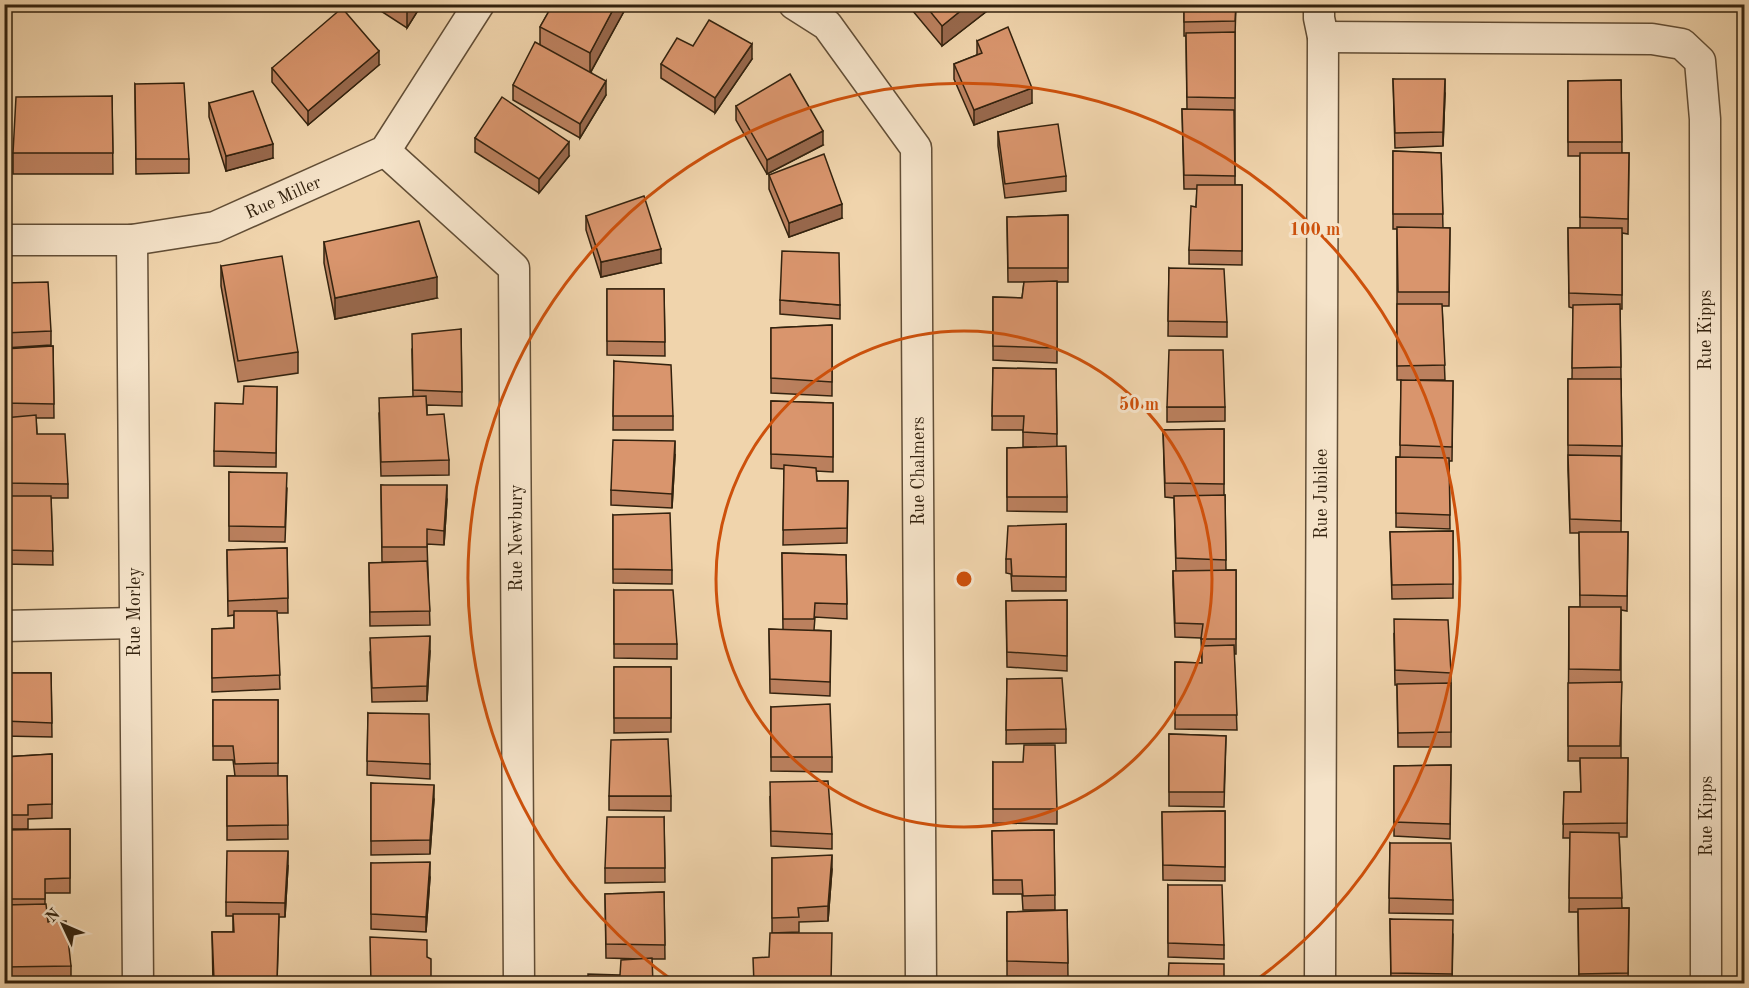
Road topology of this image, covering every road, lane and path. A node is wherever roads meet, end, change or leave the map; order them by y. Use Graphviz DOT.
graph roads {
  1 [pos="479,4"];
  2 [pos="794,4"];
  3 [pos="1318,4"];
  4 [pos="1323,37"];
  5 [pos="385,151"];
  6 [pos="4,240"];
  7 [pos="132,240"];
  8 [pos="134,622"];
  9 [pos="4,626"];
  10 [pos="138,984"];
  11 [pos="519,984"];
  12 [pos="921,984"];
  13 [pos="1320,984"];
  14 [pos="1706,984"];
  1 -- 5 [label="street"];
  2 -- 12 [label="street, Rue Chalmers"];
  3 -- 4 [label="street, Rue Jubilee"];
  4 -- 13 [label="street, Rue Jubilee"];
  4 -- 14 [label="street, Rue Kipps"];
  5 -- 7 [label="street, Rue Miller"];
  5 -- 11 [label="street, Rue Newbury"];
  6 -- 7 [label="street, Rue Miller"];
  7 -- 8 [label="street, Rue Morley"];
  8 -- 9 [label="street"];
  8 -- 10 [label="street, Rue Morley"];
}
